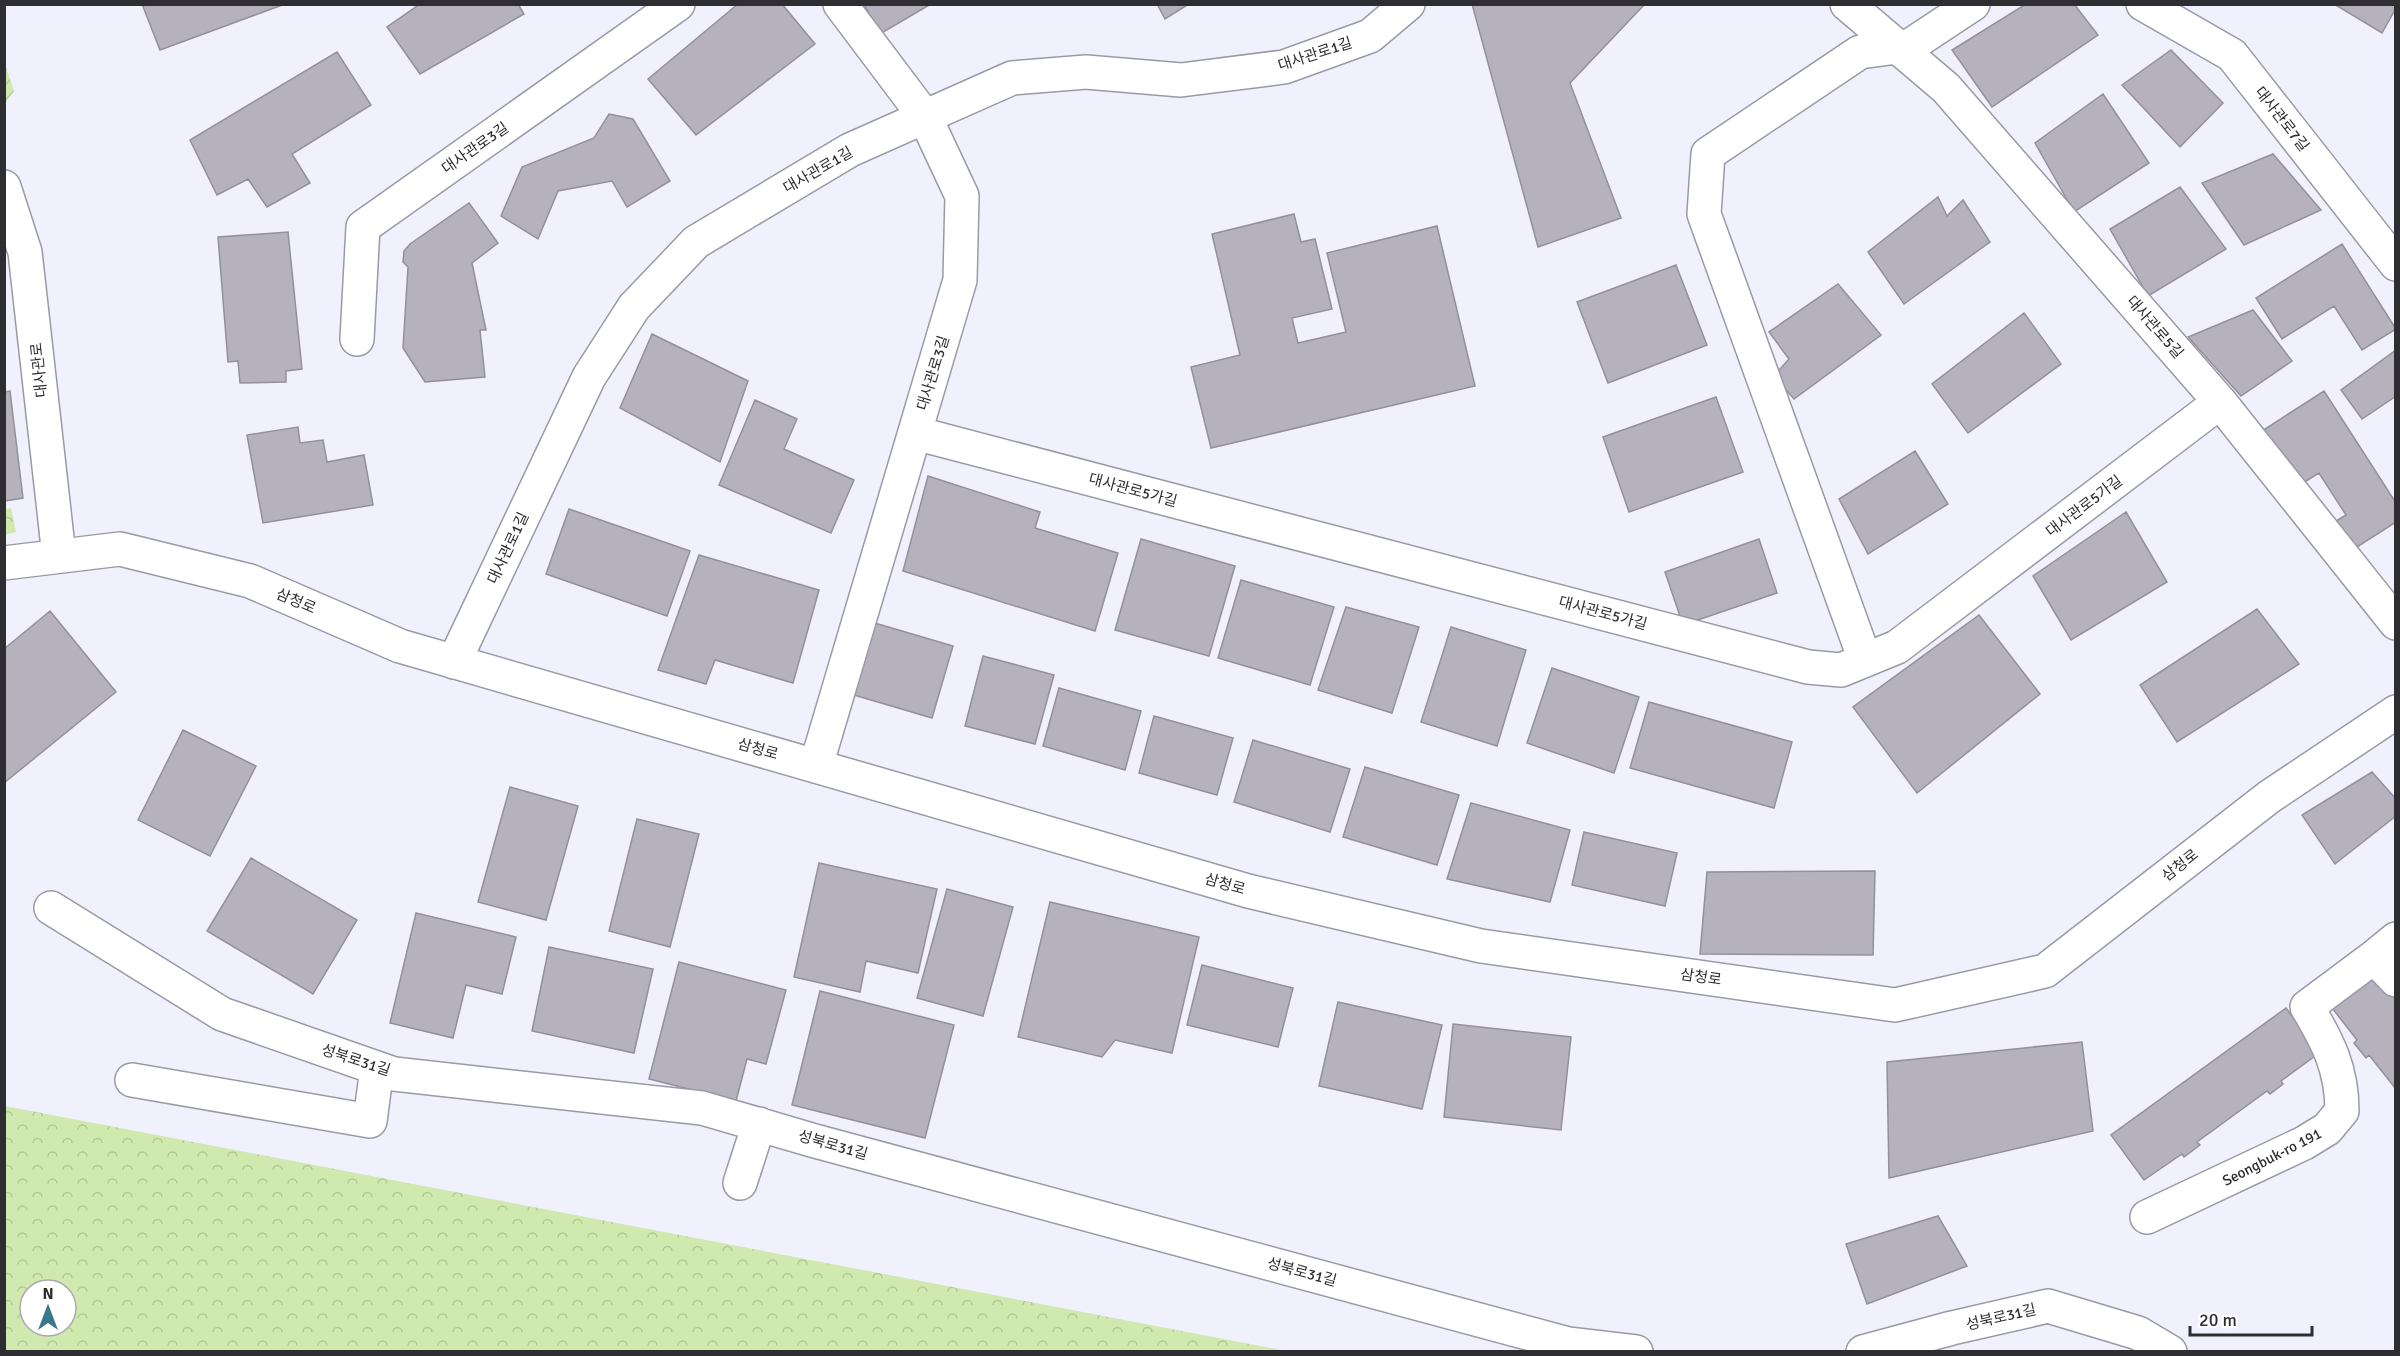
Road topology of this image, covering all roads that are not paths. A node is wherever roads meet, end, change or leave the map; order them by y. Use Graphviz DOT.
graph roads {
  1 [pos="678,4"];
  2 [pos="840,4"];
  3 [pos="1408,4"];
  4 [pos="1847,4"];
  5 [pos="1973,4"];
  6 [pos="2143,4"];
  7 [pos="1900,49"];
  8 [pos="925,117"];
  9 [pos="4,187"];
  10 [pos="2396,264"];
  11 [pos="357,339"];
  12 [pos="2220,402"];
  13 [pos="915,433"];
  14 [pos="59,556"];
  15 [pos="4,562"];
  16 [pos="2396,623"];
  17 [pos="1864,660"];
  18 [pos="454,662"];
  19 [pos="2396,712"];
  20 [pos="816,766"];
  21 [pos="51,908"];
  22 [pos="2388,958"];
  23 [pos="377,1068"];
  24 [pos="132,1080"];
  25 [pos="759,1124"];
  26 [pos="740,1183"];
  27 [pos="2147,1217"];
  28 [pos="1636,1352"];
  29 [pos="1863,1352"];
  30 [pos="2170,1352"];
  1 -- 11 [label="street, 대사관로3길"];
  2 -- 8 [label="street, 대사관로3길"];
  3 -- 8 [label="street, 대사관로1길"];
  4 -- 7 [label="street, 대사관로5길"];
  5 -- 7 [label="street"];
  6 -- 10 [label="street, 대사관로7길"];
  7 -- 12 [label="street, 대사관로5길"];
  7 -- 17 [label="street"];
  8 -- 13 [label="street, 대사관로3길"];
  8 -- 18 [label="street, 대사관로1길"];
  9 -- 14 [label="street, 대사관로"];
  12 -- 16 [label="street, 대사관로5길"];
  12 -- 17 [label="street, 대사관로5가길"];
  13 -- 17 [label="street, 대사관로5가길"];
  13 -- 20 [label="street, 대사관로3길"];
  14 -- 15 [label="street, 삼청로"];
  14 -- 18 [label="street, 삼청로"];
  18 -- 20 [label="street, 삼청로"];
  19 -- 20 [label="street, 삼청로"];
  21 -- 23 [label="street, 성북로31길"];
  22 -- 27 [label="street, Seongbuk-ro 191"];
  23 -- 24 [label="street"];
  23 -- 25 [label="street, 성북로31길"];
  25 -- 26 [label="street"];
  25 -- 28 [label="street, 성북로31길"];
  29 -- 30 [label="street, 성북로31길"];
}
